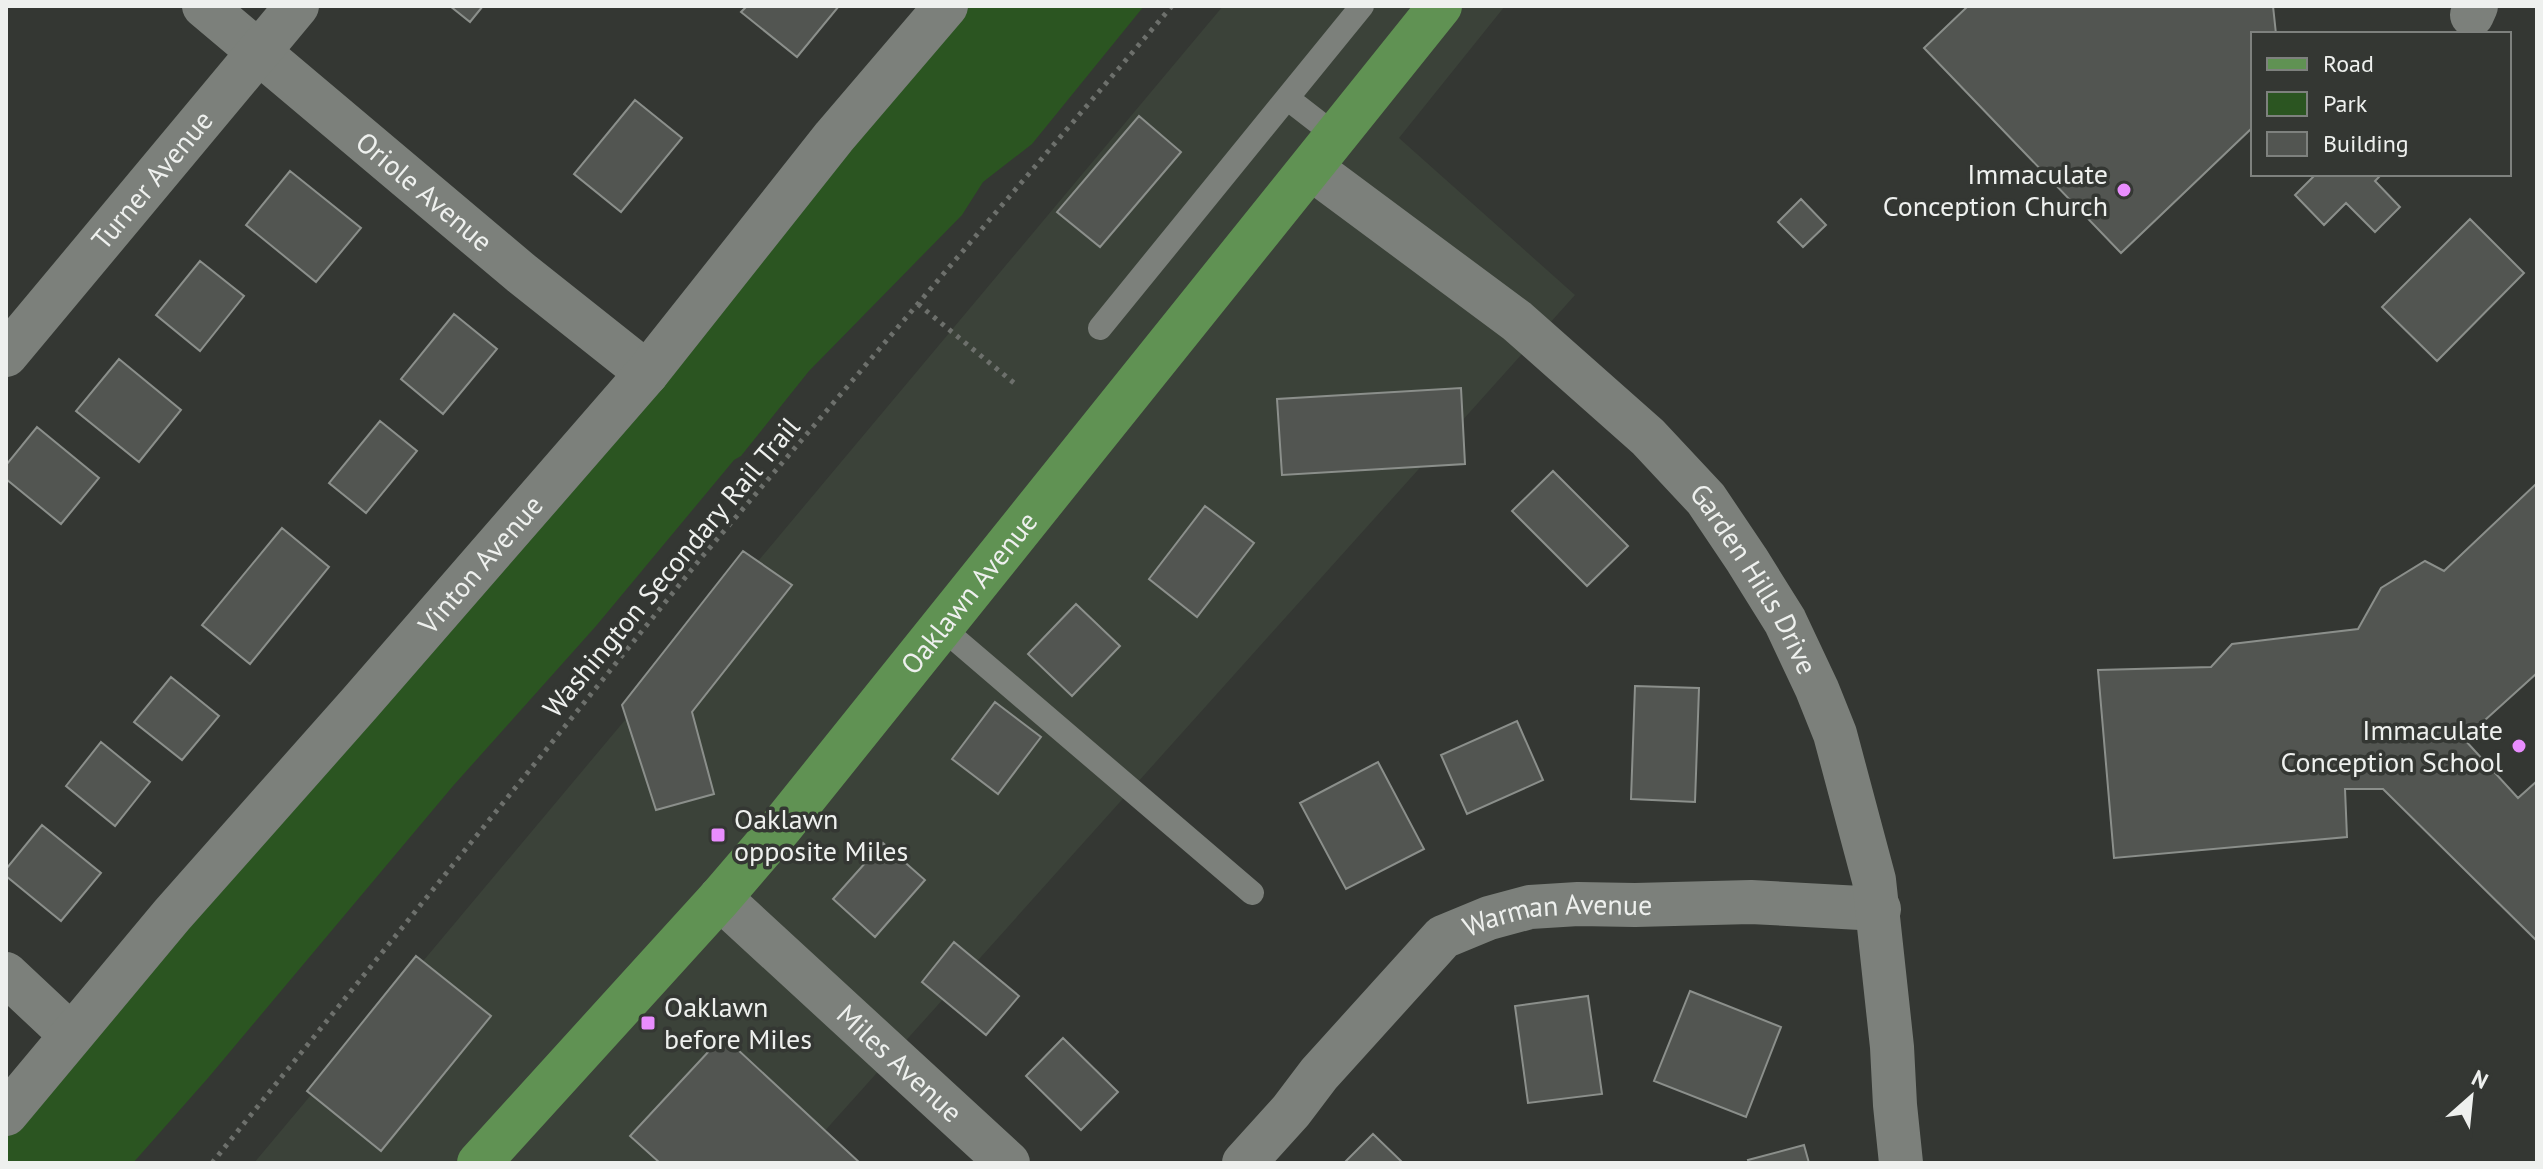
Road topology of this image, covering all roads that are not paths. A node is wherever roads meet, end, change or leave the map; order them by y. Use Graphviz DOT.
graph roads {
  1 [pos="204,6"];
  2 [pos="297,6"];
  3 [pos="946,6"];
  4 [pos="1362,6"];
  5 [pos="1440,6"];
  6 [pos="259,52"];
  7 [pos="1287,98"];
  8 [pos="1324,152"];
  9 [pos="1100,328"];
  10 [pos="6,355"];
  11 [pos="647,373"];
  12 [pos="941,627"];
  13 [pos="1252,893"];
  14 [pos="720,898"];
  15 [pos="1879,909"];
  16 [pos="6,974"];
  17 [pos="70,1034"];
  18 [pos="6,1114"];
  19 [pos="479,1163"];
  20 [pos="1008,1163"];
  21 [pos="1244,1163"];
  22 [pos="1901,1163"];
  1 -- 6 [label="street, Oriole Avenue"];
  2 -- 6 [label="street, Turner Avenue"];
  3 -- 11 [label="street, Vinton Avenue"];
  4 -- 7 [label="lane"];
  5 -- 8 [label="main road, Oaklawn Avenue"];
  6 -- 10 [label="street, Turner Avenue"];
  6 -- 11 [label="street, Oriole Avenue"];
  7 -- 8 [label="lane"];
  7 -- 9 [label="lane"];
  8 -- 12 [label="main road, Oaklawn Avenue"];
  8 -- 15 [label="street, Garden Hills Drive"];
  11 -- 17 [label="street, Vinton Avenue"];
  12 -- 13 [label="lane"];
  12 -- 14 [label="main road, Oaklawn Avenue"];
  14 -- 19 [label="main road, Oaklawn Avenue"];
  14 -- 20 [label="street, Miles Avenue"];
  15 -- 21 [label="street, Warman Avenue"];
  15 -- 22 [label="street, Garden Hills Drive"];
  16 -- 17 [label="street"];
  17 -- 18 [label="street, Vinton Avenue"];
}
